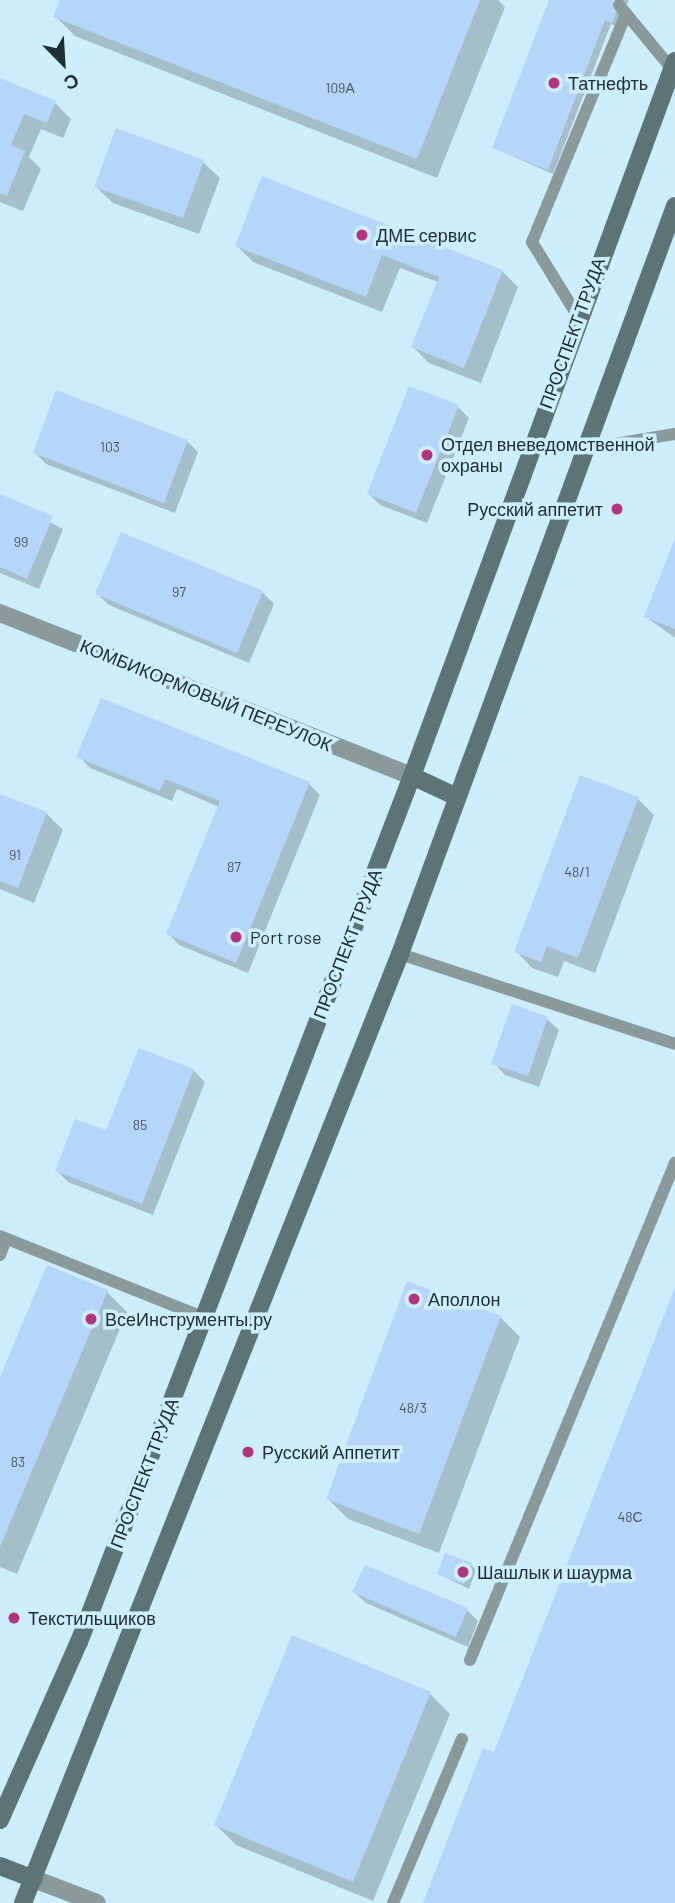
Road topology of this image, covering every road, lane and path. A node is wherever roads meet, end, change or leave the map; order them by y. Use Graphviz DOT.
graph roads {
  1 [pos="674,65"];
  2 [pos="675,206"];
  3 [pos="577,315"];
  4 [pos="675,434"];
  5 [pos="585,449"];
  6 [pos="0,613"];
  7 [pos="412,776"];
  8 [pos="457,797"];
  9 [pos="400,954"];
  10 [pos="675,1044"];
  11 [pos="675,1163"];
  12 [pos="3,1237"];
  13 [pos="0,1255"];
  14 [pos="203,1317"];
  15 [pos="470,1660"];
  16 [pos="462,1739"];
  17 [pos="0,1820"];
  18 [pos="0,1866"];
  19 [pos="34,1879"];
  20 [pos="23,1903"];
  21 [pos="97,1903"];
  22 [pos="393,1903"];
  1 -- 3 [label="main road, ПРОСПЕКТ ТРУДА"];
  1 -- 3 [label="lane"];
  2 -- 5 [label="main road"];
  3 -- 7 [label="main road, ПРОСПЕКТ ТРУДА"];
  4 -- 5 [label="lane"];
  5 -- 8 [label="main road"];
  6 -- 7 [label="street, КОМБИКОРМОВЫЙ ПЕРЕУЛОК"];
  7 -- 8 [label="main road"];
  7 -- 14 [label="main road, ПРОСПЕКТ ТРУДА"];
  8 -- 9 [label="main road"];
  9 -- 10 [label="lane"];
  9 -- 19 [label="main road"];
  11 -- 15 [label="lane"];
  12 -- 13 [label="lane"];
  12 -- 14 [label="lane"];
  14 -- 17 [label="main road, ПРОСПЕКТ ТРУДА"];
  16 -- 22 [label="lane"];
  18 -- 19 [label="main road"];
  19 -- 20 [label="main road"];
  19 -- 21 [label="street"];
}
